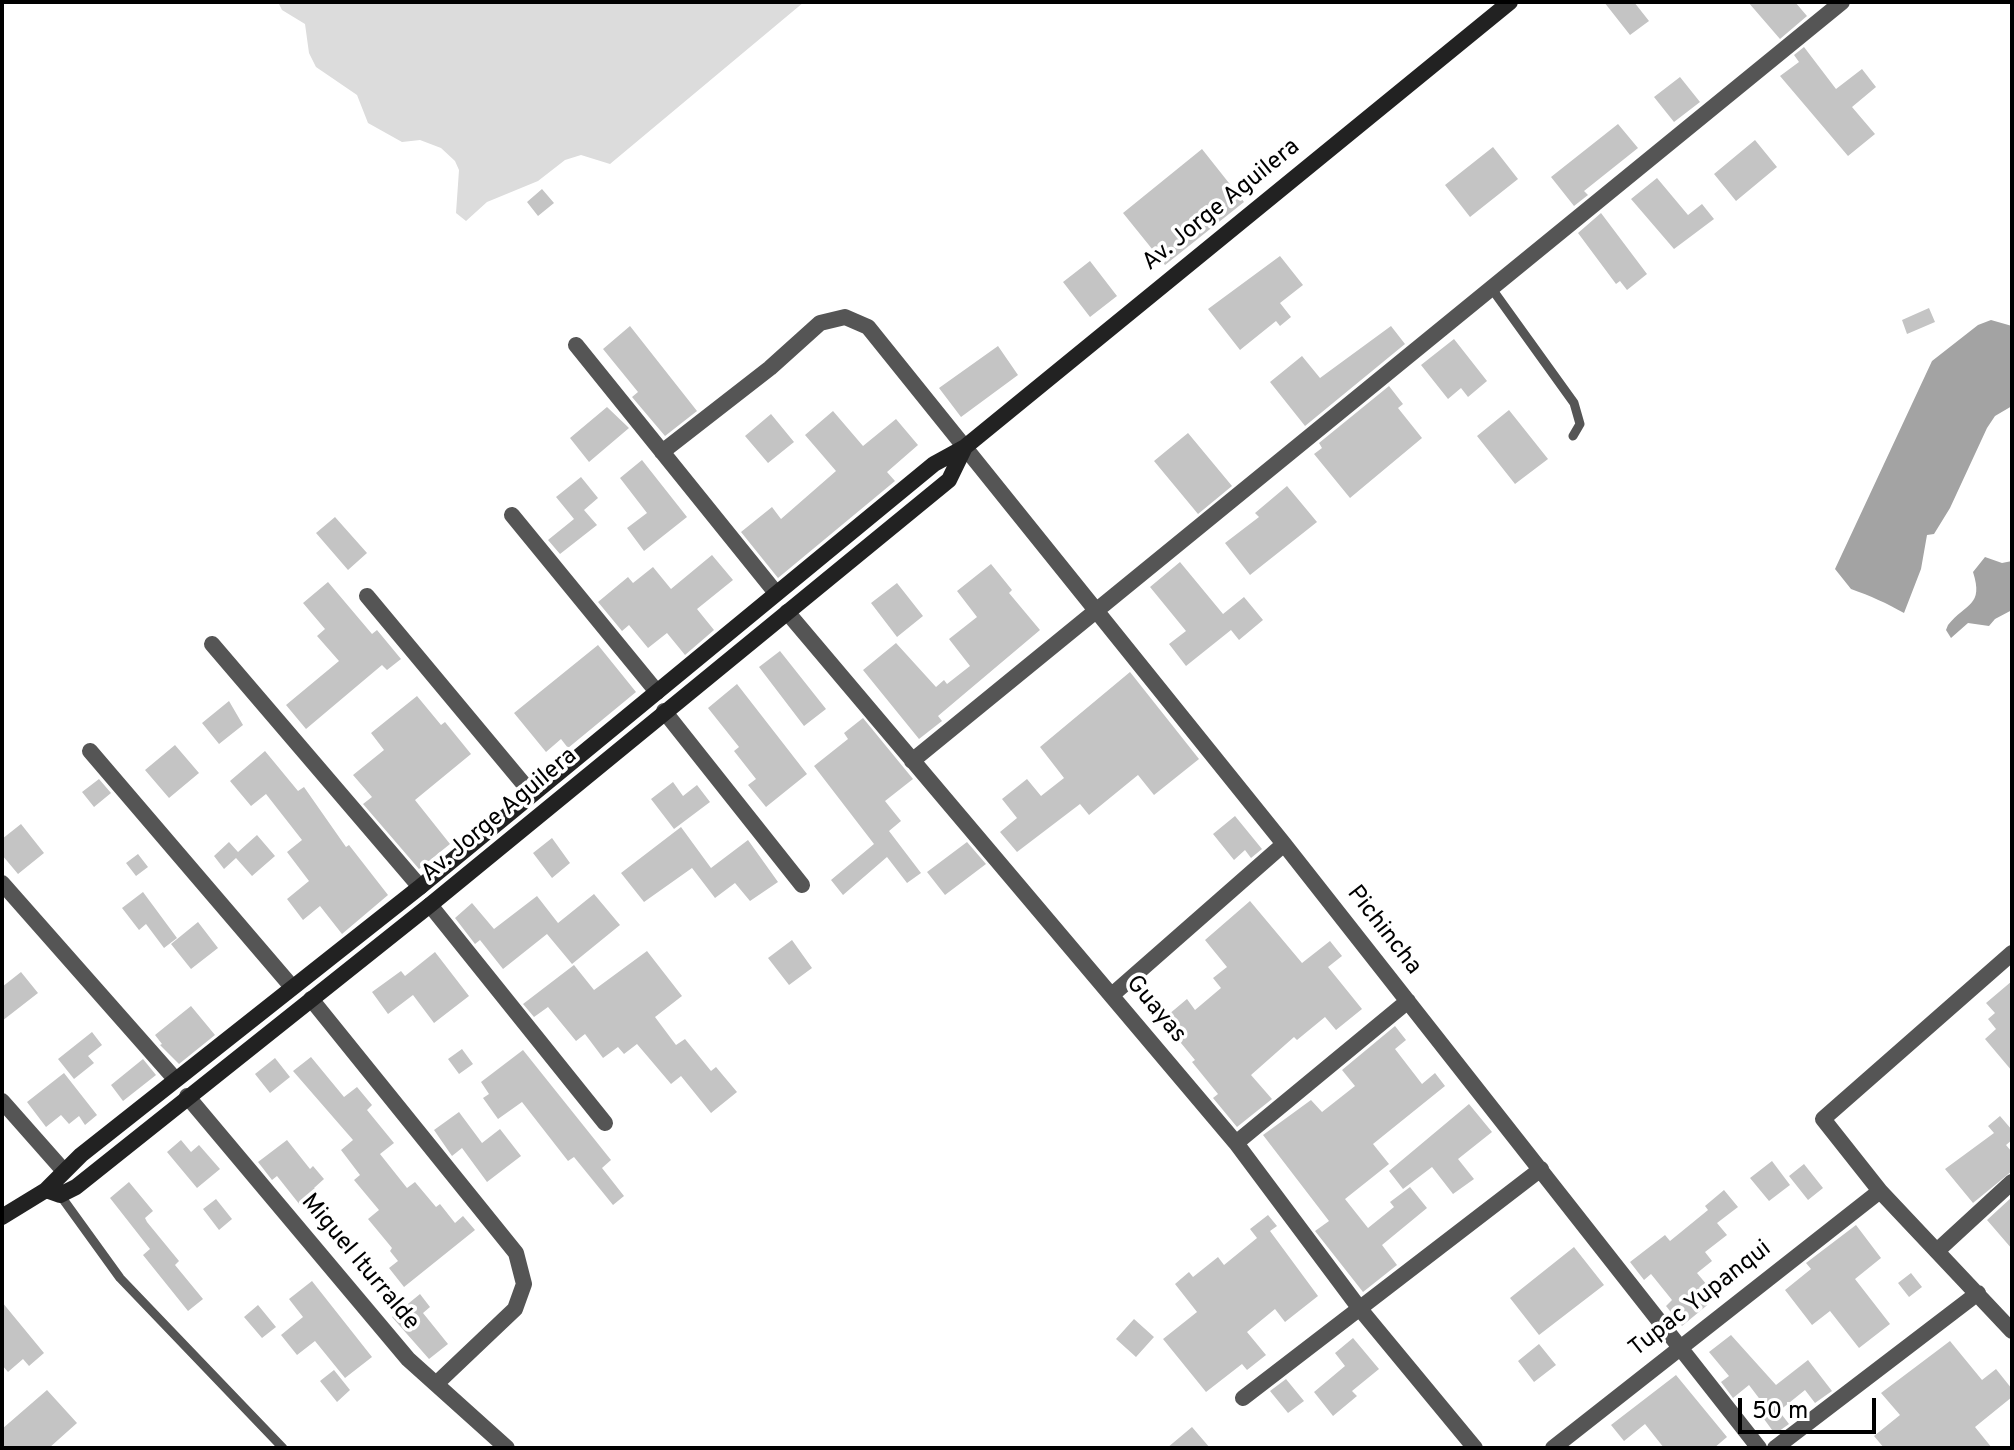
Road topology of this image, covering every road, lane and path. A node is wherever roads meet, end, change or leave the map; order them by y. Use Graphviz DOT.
graph roads {
  1 [pos="1510,2"];
  2 [pos="1842,2"];
  3 [pos="1492,289"];
  4 [pos="576,345"];
  5 [pos="1573,436"];
  6 [pos="965,447"];
  7 [pos="662,452"];
  8 [pos="512,515"];
  9 [pos="776,593"];
  10 [pos="367,596"];
  11 [pos="787,612"];
  12 [pos="1099,612"];
  13 [pos="212,644"];
  14 [pos="657,692"];
  15 [pos="664,711"];
  16 [pos="90,751"];
  17 [pos="912,761"];
  18 [pos="532,794"];
  19 [pos="1284,844"];
  20 [pos="2,883"];
  21 [pos="802,885"];
  22 [pos="420,887"];
  23 [pos="430,905"];
  24 [pos="2012,953"];
  25 [pos="292,987"];
  26 [pos="1112,995"];
  27 [pos="311,999"];
  28 [pos="1408,1001"];
  29 [pos="175,1079"];
  30 [pos="187,1096"];
  31 [pos="2,1101"];
  32 [pos="605,1123"];
  33 [pos="1236,1143"];
  34 [pos="1541,1169"];
  35 [pos="63,1170"];
  36 [pos="2012,1182"];
  37 [pos="1880,1191"];
  38 [pos="53,1193"];
  39 [pos="2,1217"];
  40 [pos="1938,1250"];
  41 [pos="1978,1293"];
  42 [pos="1360,1309"];
  43 [pos="2012,1331"];
  44 [pos="1681,1345"];
  45 [pos="436,1384"];
  46 [pos="1243,1398"];
  47 [pos="283,1448"];
  48 [pos="507,1448"];
  49 [pos="1475,1448"];
  50 [pos="1553,1448"];
  51 [pos="1759,1448"];
  52 [pos="1775,1448"];
  1 -- 6 [label="street, Av. Jorge Aguilera"];
  2 -- 3 [label="street"];
  3 -- 5 [label="lane"];
  3 -- 12 [label="street"];
  4 -- 7 [label="street"];
  6 -- 7 [label="street, Pichincha"];
  6 -- 9 [label="street, Av. Jorge Aguilera"];
  6 -- 11 [label="street, Av. Jorge Aguilera"];
  6 -- 12 [label="street, Pichincha"];
  7 -- 9 [label="street"];
  8 -- 14 [label="street"];
  9 -- 14 [label="street, Av. Jorge Aguilera"];
  10 -- 18 [label="street"];
  11 -- 15 [label="street, Av. Jorge Aguilera"];
  11 -- 17 [label="street, Guayas"];
  12 -- 17 [label="street"];
  12 -- 19 [label="street, Pichincha"];
  13 -- 22 [label="street"];
  14 -- 18 [label="street, Av. Jorge Aguilera"];
  15 -- 21 [label="street"];
  15 -- 23 [label="street, Av. Jorge Aguilera"];
  16 -- 25 [label="street"];
  17 -- 26 [label="street, Guayas"];
  18 -- 22 [label="street, Av. Jorge Aguilera"];
  19 -- 26 [label="street"];
  19 -- 28 [label="street, Pichincha"];
  20 -- 29 [label="street"];
  22 -- 25 [label="street, Av. Jorge Aguilera"];
  23 -- 27 [label="street, Av. Jorge Aguilera"];
  23 -- 32 [label="street"];
  24 -- 37 [label="street"];
  25 -- 29 [label="street, Av. Jorge Aguilera"];
  26 -- 33 [label="street, Guayas"];
  27 -- 30 [label="street, Av. Jorge Aguilera"];
  27 -- 45 [label="street"];
  28 -- 33 [label="street"];
  28 -- 34 [label="street, Pichincha"];
  29 -- 35 [label="street, Av. Jorge Aguilera"];
  30 -- 38 [label="street, Av. Jorge Aguilera"];
  30 -- 45 [label="street, Miguel Iturralde"];
  31 -- 35 [label="street"];
  33 -- 42 [label="street, Guayas"];
  34 -- 42 [label="street"];
  34 -- 44 [label="street, Pichincha"];
  35 -- 38 [label="street, Av. Jorge Aguilera"];
  36 -- 40 [label="street"];
  37 -- 40 [label="street"];
  37 -- 44 [label="street, Tupac Yupanqui"];
  38 -- 39 [label="street, Av. Jorge Aguilera"];
  38 -- 47 [label="lane"];
  40 -- 41 [label="street"];
  41 -- 43 [label="street"];
  41 -- 52 [label="street"];
  42 -- 46 [label="street"];
  42 -- 49 [label="street, Guayas"];
  44 -- 50 [label="street, Tupac Yupanqui"];
  44 -- 51 [label="street, Pichincha"];
  45 -- 48 [label="street, Miguel Iturralde"];
}
